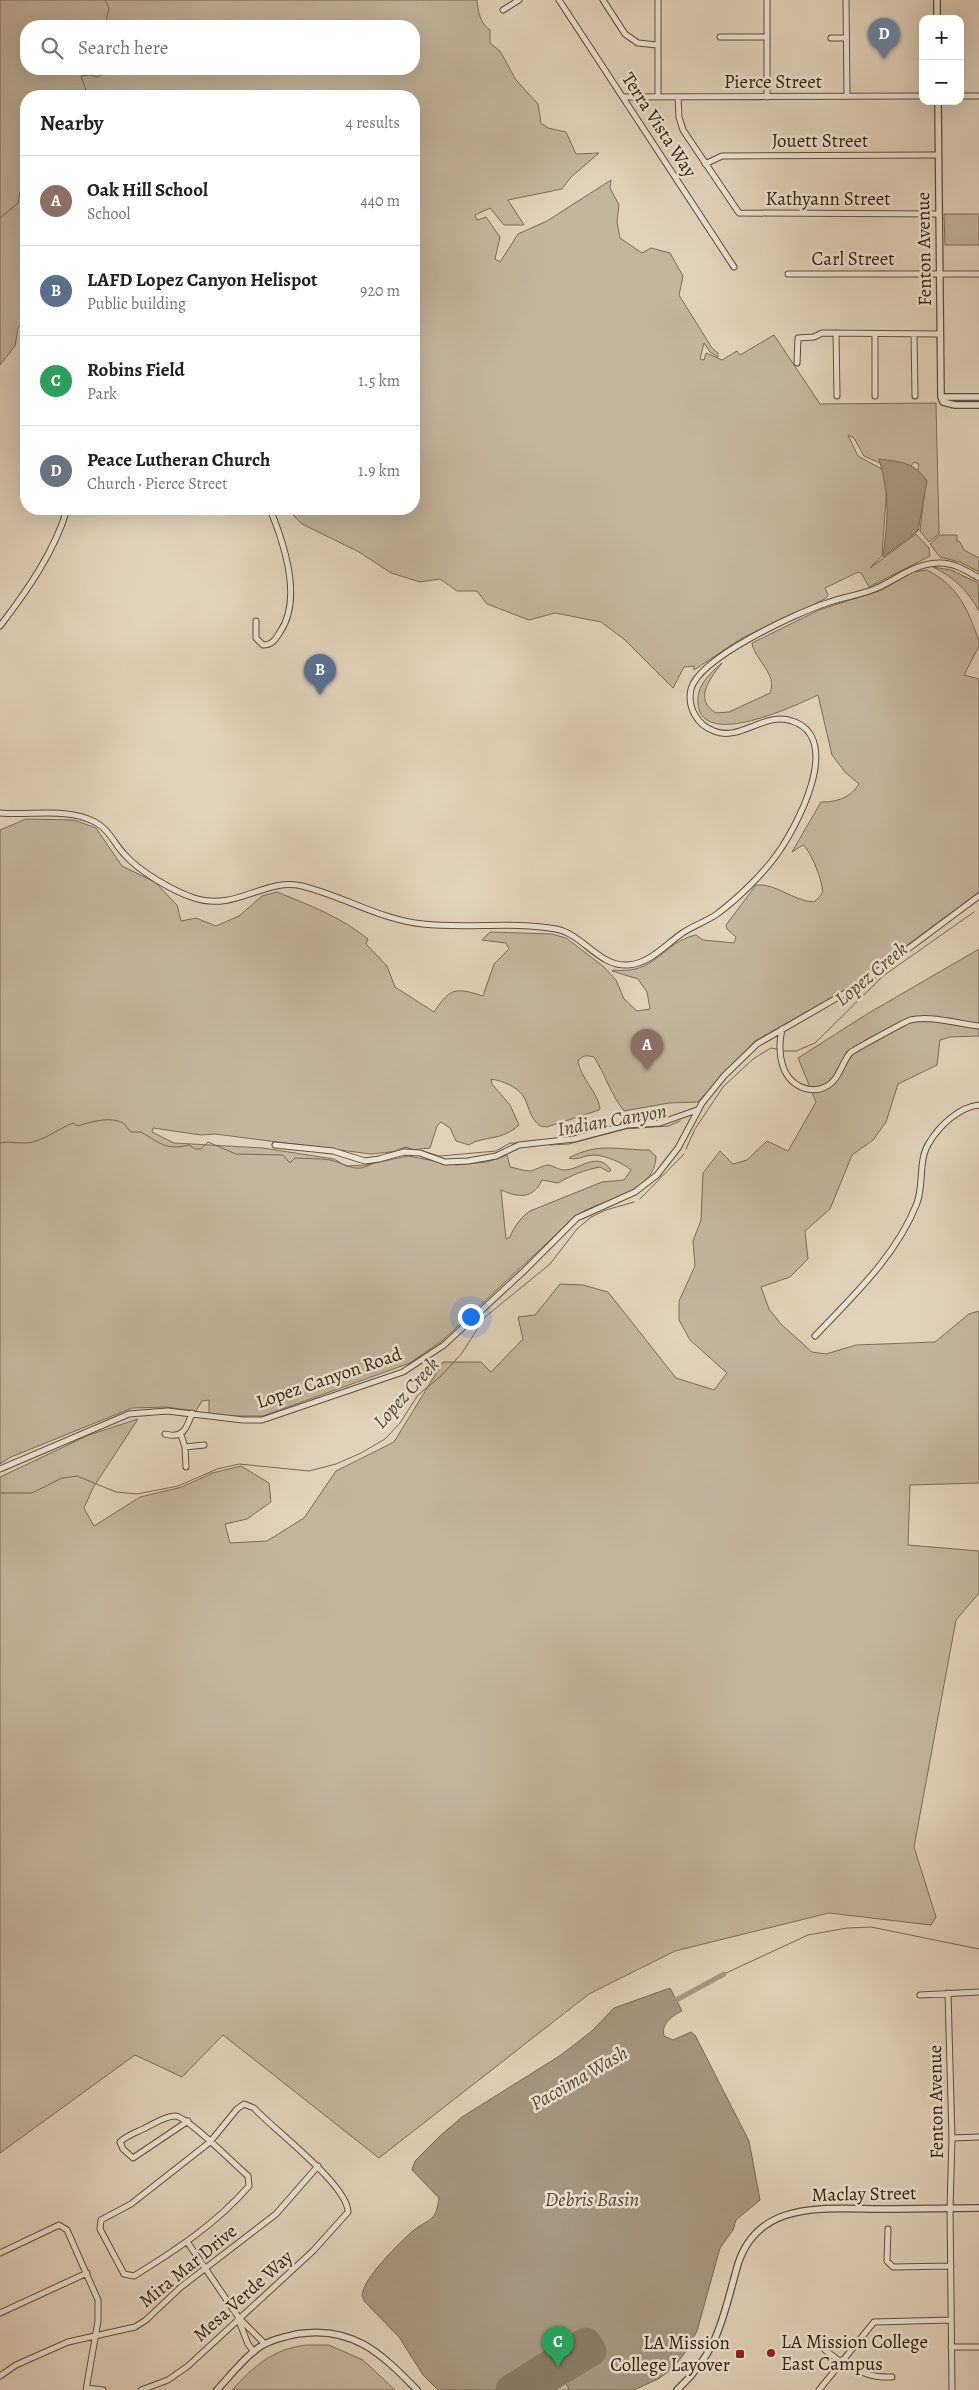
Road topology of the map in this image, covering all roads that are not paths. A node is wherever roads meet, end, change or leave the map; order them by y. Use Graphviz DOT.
graph roads {
  1 [pos="519,0"];
  2 [pos="559,0"];
  3 [pos="603,0"];
  4 [pos="658,0"];
  5 [pos="767,0"];
  6 [pos="846,0"];
  7 [pos="937,0"];
  8 [pos="504,10"];
  9 [pos="937,15"];
  10 [pos="720,37"];
  11 [pos="767,37"];
  12 [pos="831,38"];
  13 [pos="846,38"];
  14 [pos="657,45"];
  15 [pos="847,96"];
  16 [pos="919,96"];
  17 [pos="964,96"];
  18 [pos="979,96"];
  19 [pos="624,97"];
  20 [pos="658,97"];
  21 [pos="678,97"];
  22 [pos="767,97"];
  23 [pos="938,105"];
  24 [pos="938,155"];
  25 [pos="705,164"];
  26 [pos="938,214"];
  27 [pos="734,267"];
  28 [pos="788,274"];
  29 [pos="939,274"];
  30 [pos="979,274"];
  31 [pos="836,334"];
  32 [pos="874,334"];
  33 [pos="914,334"];
  34 [pos="940,334"];
  35 [pos="797,363"];
  36 [pos="837,396"];
  37 [pos="875,396"];
  38 [pos="914,396"];
  39 [pos="979,396"];
  40 [pos="941,397"];
  41 [pos="979,405"];
  42 [pos="66,515"];
  43 [pos="272,515"];
  44 [pos="979,578"];
  45 [pos="256,621"];
  46 [pos="0,626"];
  47 [pos="0,813"];
  48 [pos="979,896"];
  49 [pos="979,1026"];
  50 [pos="782,1029"];
  51 [pos="979,1105"];
  52 [pos="697,1110"];
  53 [pos="275,1145"];
  54 [pos="816,1336"];
  55 [pos="192,1413"];
  56 [pos="165,1434"];
  57 [pos="181,1435"];
  58 [pos="204,1445"];
  59 [pos="185,1447"];
  60 [pos="186,1467"];
  61 [pos="0,1469"];
  62 [pos="979,1992"];
  63 [pos="948,1993"];
  64 [pos="920,1995"];
  65 [pos="188,2121"];
  66 [pos="979,2137"];
  67 [pos="952,2138"];
  68 [pos="210,2142"];
  69 [pos="318,2166"];
  70 [pos="950,2208"];
  71 [pos="979,2208"];
  72 [pos="888,2229"];
  73 [pos="188,2242"];
  74 [pos="0,2254"];
  75 [pos="951,2266"];
  76 [pos="205,2268"];
  77 [pos="87,2273"];
  78 [pos="0,2313"];
  79 [pos="238,2318"];
  80 [pos="951,2320"];
  81 [pos="96,2335"];
  82 [pos="265,2344"];
  83 [pos="979,2347"];
  84 [pos="952,2348"];
  85 [pos="825,2350"];
  86 [pos="254,2352"];
  87 [pos="841,2361"];
  88 [pos="0,2376"];
  89 [pos="892,2377"];
  90 [pos="86,2389"];
  91 [pos="103,2390"];
  92 [pos="141,2390"];
  93 [pos="217,2390"];
  94 [pos="417,2390"];
  95 [pos="677,2390"];
  96 [pos="819,2390"];
  97 [pos="952,2390"];
  1 -- 8 [label="street"];
  2 -- 19 [label="street, Terra Vista Way"];
  3 -- 14 [label="street"];
  4 -- 14 [label="street"];
  5 -- 11 [label="street"];
  6 -- 13 [label="street"];
  7 -- 9 [label="street"];
  10 -- 11 [label="street"];
  11 -- 22 [label="street"];
  12 -- 13 [label="street"];
  13 -- 15 [label="street"];
  14 -- 20 [label="street"];
  15 -- 16 [label="street, Pierce Street"];
  15 -- 22 [label="street, Pierce Street"];
  17 -- 18 [label="street"];
  19 -- 20 [label="street, Pierce Street"];
  19 -- 27 [label="street, Terra Vista Way"];
  20 -- 21 [label="street, Pierce Street"];
  21 -- 22 [label="street, Pierce Street"];
  21 -- 25 [label="street"];
  23 -- 24 [label="street, Fenton Avenue"];
  24 -- 25 [label="street, Jouett Street"];
  24 -- 26 [label="street, Fenton Avenue"];
  25 -- 26 [label="street, Kathyann Street"];
  26 -- 29 [label="street, Fenton Avenue"];
  28 -- 29 [label="street, Carl Street"];
  29 -- 30 [label="street, Carl Street"];
  29 -- 34 [label="street, Fenton Avenue"];
  31 -- 32 [label="street"];
  31 -- 35 [label="street"];
  31 -- 36 [label="street"];
  32 -- 33 [label="street"];
  32 -- 37 [label="street"];
  33 -- 34 [label="street"];
  33 -- 38 [label="street"];
  34 -- 40 [label="street, Fenton Avenue"];
  39 -- 40 [label="street"];
  40 -- 41 [label="street"];
  42 -- 46 [label="street"];
  43 -- 45 [label="street"];
  44 -- 47 [label="street"];
  48 -- 50 [label="street, Lopez Canyon Road"];
  49 -- 50 [label="street"];
  50 -- 52 [label="street, Lopez Canyon Road"];
  51 -- 54 [label="street"];
  52 -- 53 [label="street"];
  52 -- 55 [label="street, Lopez Canyon Road"];
  55 -- 57 [label="street"];
  55 -- 61 [label="street, Lopez Canyon Road"];
  56 -- 57 [label="street"];
  57 -- 59 [label="street"];
  58 -- 59 [label="street"];
  59 -- 60 [label="street"];
  62 -- 63 [label="street"];
  63 -- 64 [label="street"];
  63 -- 67 [label="street, Fenton Avenue"];
  65 -- 65 [label="street"];
  65 -- 68 [label="street"];
  66 -- 67 [label="street"];
  67 -- 70 [label="street, Fenton Avenue"];
  68 -- 69 [label="street"];
  68 -- 73 [label="street"];
  68 -- 73 [label="street"];
  69 -- 76 [label="street, Mira Mar Drive"];
  69 -- 79 [label="street, Mesa Verde Way"];
  70 -- 71 [label="street, Maclay Street"];
  70 -- 75 [label="street, Fenton Avenue"];
  70 -- 95 [label="street, Maclay Street"];
  72 -- 75 [label="street"];
  73 -- 76 [label="street"];
  74 -- 77 [label="street"];
  75 -- 80 [label="street, Fenton Avenue"];
  76 -- 79 [label="street"];
  76 -- 81 [label="street, Mira Mar Drive"];
  77 -- 78 [label="street"];
  77 -- 81 [label="street"];
  79 -- 82 [label="street"];
  79 -- 86 [label="street"];
  79 -- 92 [label="street, Mesa Verde Way"];
  80 -- 84 [label="street, Fenton Avenue"];
  80 -- 87 [label="street"];
  81 -- 88 [label="street, Mira Mar Drive"];
  81 -- 90 [label="street"];
  82 -- 86 [label="street"];
  82 -- 94 [label="street"];
  83 -- 84 [label="street"];
  84 -- 97 [label="street, Fenton Avenue"];
  85 -- 87 [label="street"];
  86 -- 93 [label="street"];
  87 -- 89 [label="street"];
  87 -- 96 [label="street"];
  90 -- 91 [label="street"];
}
